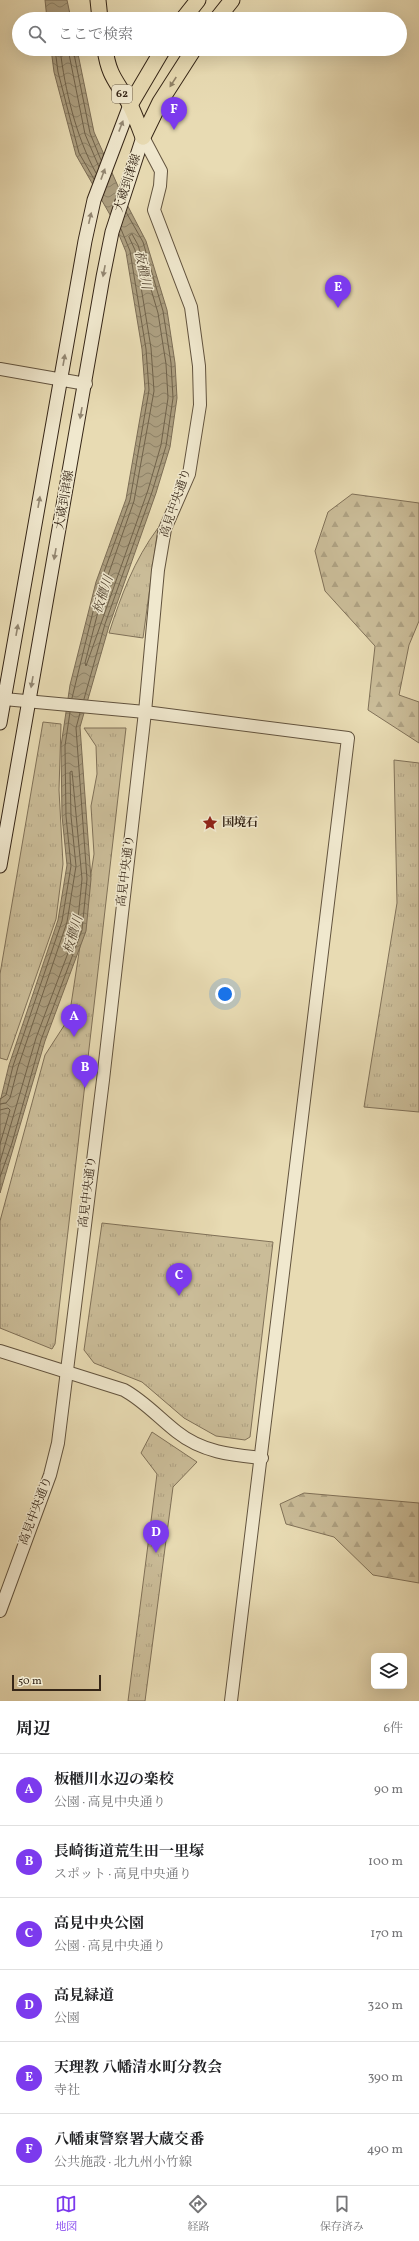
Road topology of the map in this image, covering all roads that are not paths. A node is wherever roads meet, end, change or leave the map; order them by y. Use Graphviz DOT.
graph roads {
  1 [pos="98,0"];
  2 [pos="198,0"];
  3 [pos="232,0"];
  4 [pos="99,12"];
  5 [pos="189,12"];
  6 [pos="223,12"];
  7 [pos="106,56"];
  8 [pos="159,56"];
  9 [pos="190,56"];
  10 [pos="130,105"];
  11 [pos="143,137"];
  12 [pos="0,369"];
  13 [pos="60,381"];
  14 [pos="86,384"];
  15 [pos="4,699"];
  16 [pos="28,702"];
  17 [pos="145,712"];
  18 [pos="0,723"];
  19 [pos="0,866"];
  20 [pos="0,1351"];
  21 [pos="67,1371"];
  22 [pos="262,1458"];
  23 [pos="0,1611"];
  24 [pos="231,1701"];
  1 -- 4 [label="main road"];
  2 -- 5 [label="main road"];
  3 -- 6 [label="main road"];
  7 -- 10 [label="main road, 62"];
  8 -- 10 [label="main road, 62"];
  9 -- 11 [label="main road, one-way"];
  10 -- 11 [label="main road, 62"];
  13 -- 10 [label="main road, 大蔵到津線, one-way"];
  11 -- 14 [label="main road, 大蔵到津線, one-way"];
  11 -- 17 [label="street, 高見中央通り"];
  12 -- 13 [label="street"];
  13 -- 14 [label="street"];
  15 -- 13 [label="main road, 大蔵到津線, one-way"];
  14 -- 16 [label="main road, 大蔵到津線, one-way"];
  15 -- 16 [label="street"];
  15 -- 18 [label="main road, 大蔵到津線"];
  16 -- 17 [label="street"];
  16 -- 19 [label="main road, 大蔵到津線"];
  17 -- 21 [label="street, 高見中央通り"];
  17 -- 22 [label="street"];
  20 -- 21 [label="street"];
  21 -- 22 [label="street"];
  21 -- 23 [label="street, 高見中央通り"];
  22 -- 24 [label="street"];
}
